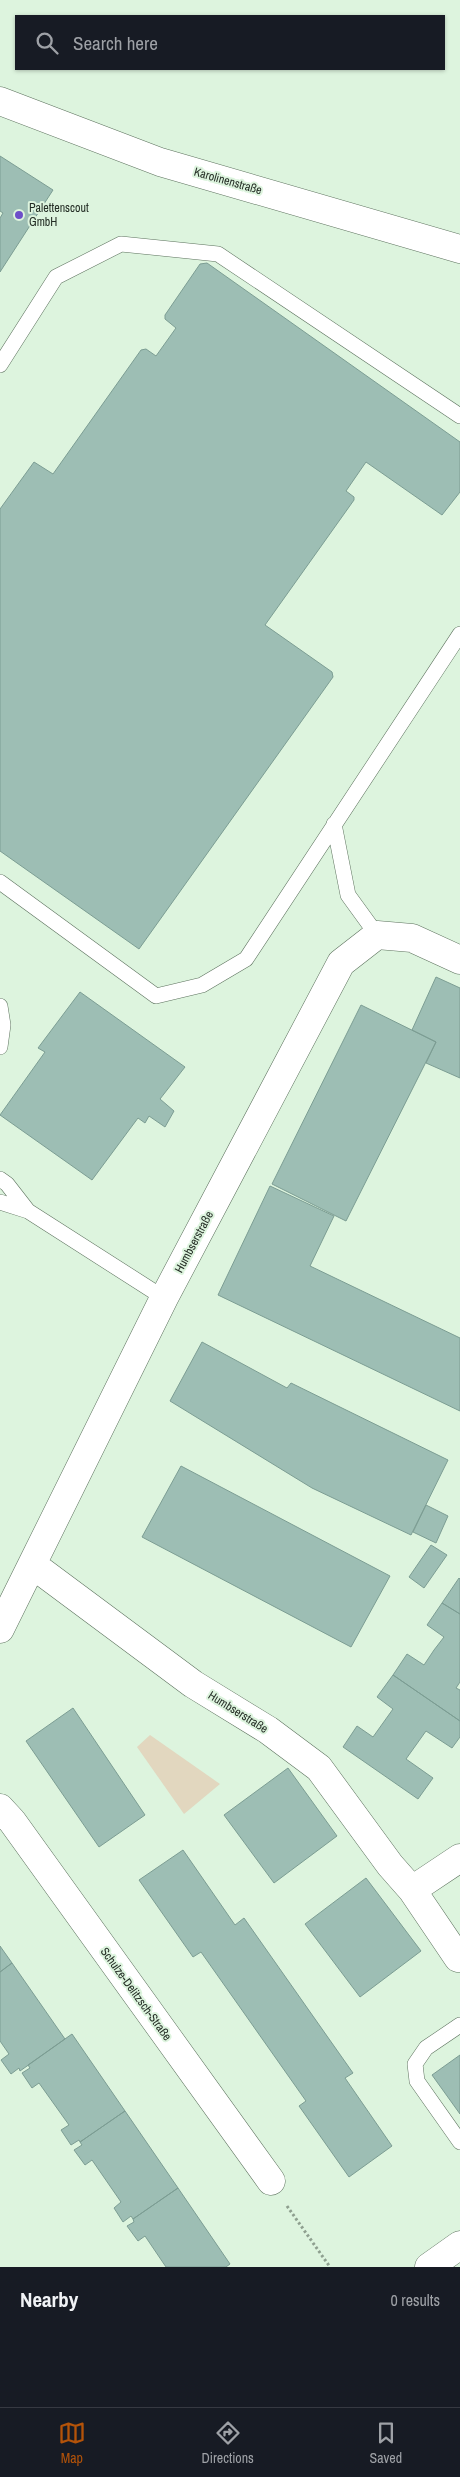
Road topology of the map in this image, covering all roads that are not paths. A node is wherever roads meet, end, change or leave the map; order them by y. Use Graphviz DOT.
graph roads {
  1 [pos="0,101"];
  2 [pos="460,249"];
  3 [pos="0,365"];
  4 [pos="460,416"];
  5 [pos="460,634"];
  6 [pos="334,824"];
  7 [pos="0,882"];
  8 [pos="377,934"];
  9 [pos="460,960"];
  10 [pos="0,1006"];
  11 [pos="0,1047"];
  12 [pos="0,1179"];
  13 [pos="0,1202"];
  14 [pos="28,1211"];
  15 [pos="164,1298"];
  16 [pos="33,1565"];
  17 [pos="0,1629"];
  18 [pos="0,1808"];
  19 [pos="460,1858"];
  20 [pos="412,1890"];
  21 [pos="460,1956"];
  22 [pos="460,2025"];
  23 [pos="460,2142"];
  24 [pos="271,2181"];
  25 [pos="460,2245"];
  26 [pos="429,2267"];
  1 -- 2 [label="street, Karolinenstraße"];
  3 -- 4 [label="lane"];
  5 -- 6 [label="lane"];
  6 -- 7 [label="lane"];
  6 -- 8 [label="lane"];
  8 -- 9 [label="street"];
  8 -- 15 [label="street, Humbserstraße"];
  10 -- 11 [label="lane"];
  12 -- 14 [label="lane"];
  13 -- 14 [label="lane"];
  14 -- 15 [label="lane"];
  15 -- 16 [label="street, Humbserstraße"];
  16 -- 17 [label="street, Humbserstraße"];
  16 -- 20 [label="street, Humbserstraße"];
  18 -- 24 [label="street, Schulze-Delitzsch-Straße"];
  19 -- 20 [label="street"];
  20 -- 21 [label="street, Humbserstraße"];
  22 -- 23 [label="lane"];
  25 -- 26 [label="street"];
}
